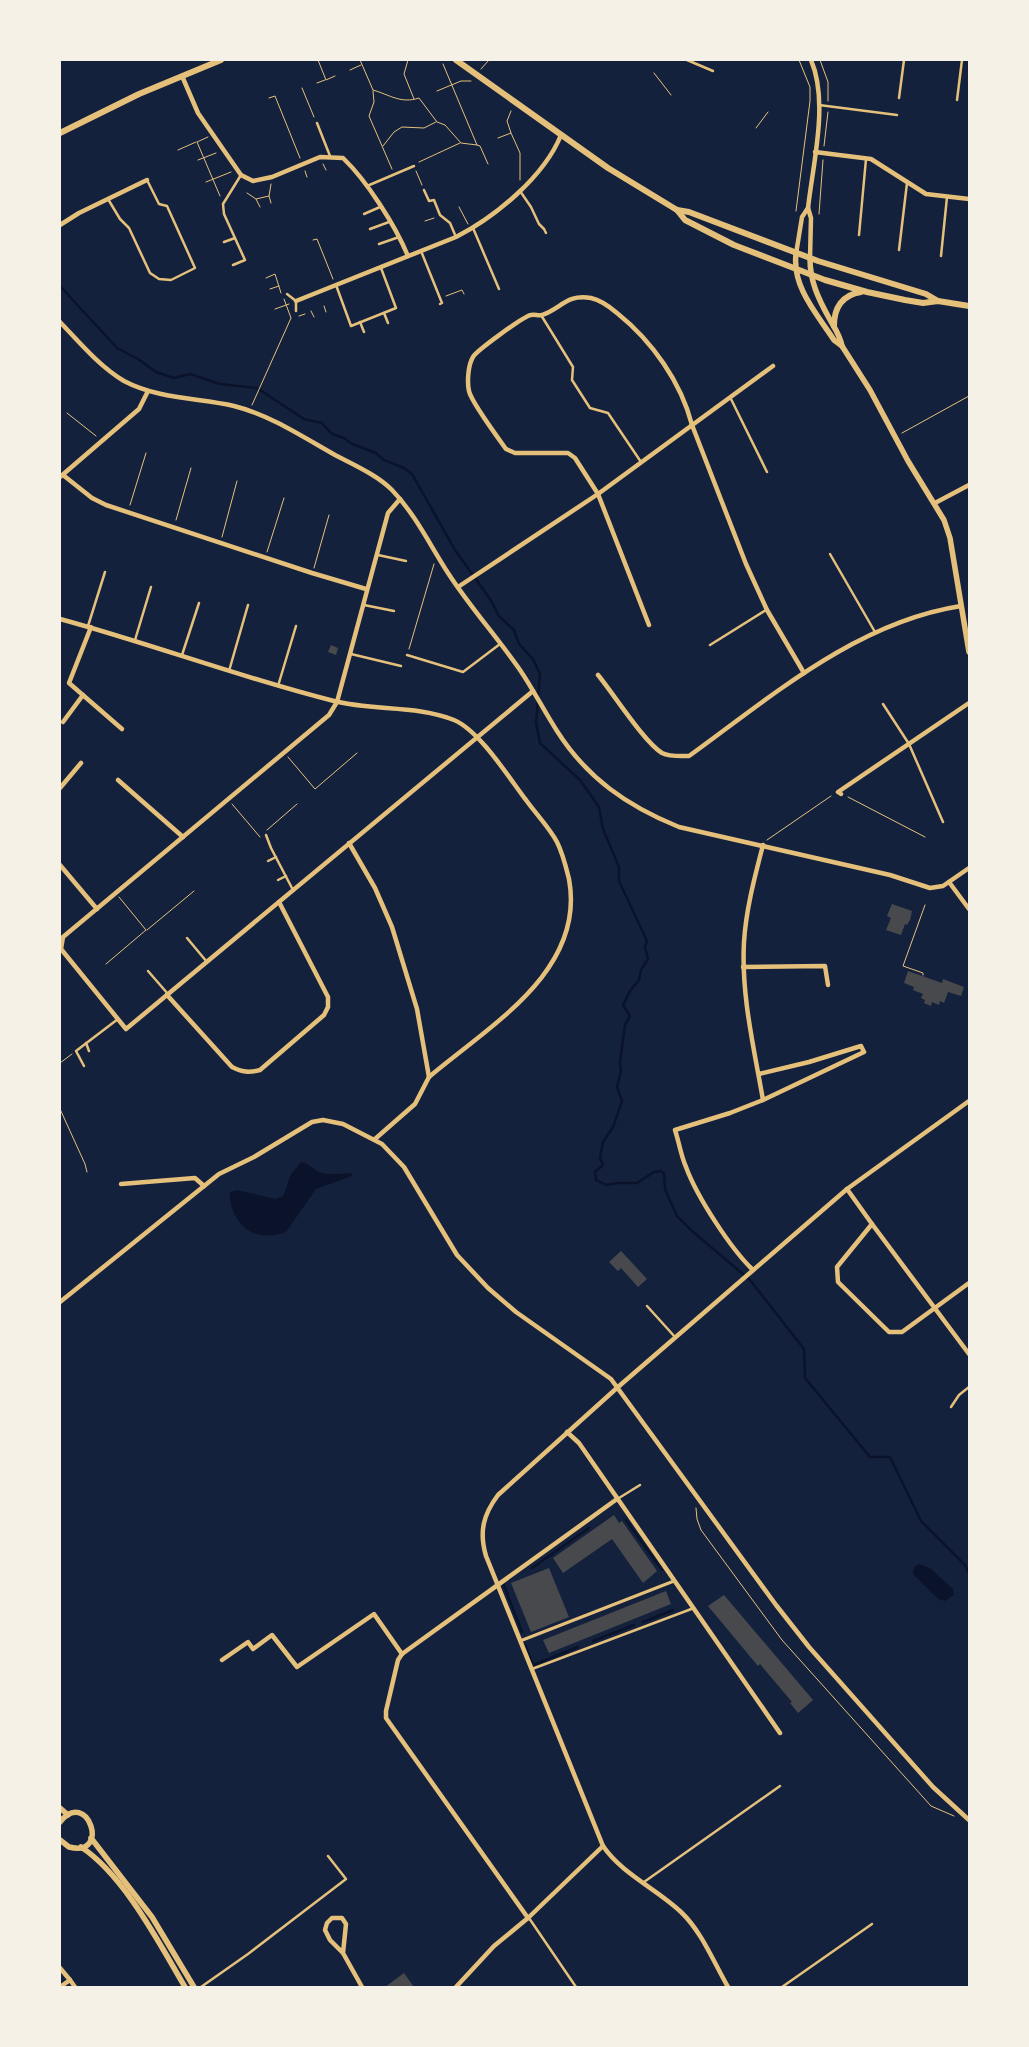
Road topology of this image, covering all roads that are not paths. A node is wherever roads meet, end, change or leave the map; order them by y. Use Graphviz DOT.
graph roads {
  1 [pos="221,60"];
  2 [pos="456,60"];
  3 [pos="687,60"];
  4 [pos="811,60"];
  5 [pos="904,60"];
  6 [pos="962,60"];
  7 [pos="712,72"];
  8 [pos="182,76"];
  9 [pos="899,98"];
  10 [pos="957,100"];
  11 [pos="819,105"];
  12 [pos="897,115"];
  13 [pos="316,123"];
  14 [pos="60,133"];
  15 [pos="561,135"];
  16 [pos="815,152"];
  17 [pos="330,156"];
  18 [pos="866,159"];
  19 [pos="414,166"];
  20 [pos="241,175"];
  21 [pos="147,180"];
  22 [pos="907,184"];
  23 [pos="366,187"];
  24 [pos="424,190"];
  25 [pos="520,191"];
  26 [pos="948,197"];
  27 [pos="108,199"];
  28 [pos="969,199"];
  29 [pos="380,207"];
  30 [pos="808,208"];
  31 [pos="676,210"];
  32 [pos="364,214"];
  33 [pos="389,222"];
  34 [pos="60,225"];
  35 [pos="472,228"];
  36 [pos="370,229"];
  37 [pos="546,234"];
  38 [pos="859,235"];
  39 [pos="399,237"];
  40 [pos="456,237"];
  41 [pos="235,238"];
  42 [pos="224,242"];
  43 [pos="379,244"];
  44 [pos="421,250"];
  45 [pos="899,250"];
  46 [pos="796,254"];
  47 [pos="408,256"];
  48 [pos="941,256"];
  49 [pos="810,259"];
  50 [pos="233,265"];
  51 [pos="380,267"];
  52 [pos="796,270"];
  53 [pos="811,275"];
  54 [pos="336,284"];
  55 [pos="500,289"];
  56 [pos="864,292"];
  57 [pos="287,294"];
  58 [pos="296,301"];
  59 [pos="938,302"];
  60 [pos="440,304"];
  61 [pos="969,306"];
  62 [pos="296,311"];
  63 [pos="384,313"];
  64 [pos="541,315"];
  65 [pos="60,322"];
  66 [pos="360,322"];
  67 [pos="388,323"];
  68 [pos="834,326"];
  69 [pos="364,332"];
  70 [pos="842,346"];
  71 [pos="773,366"];
  72 [pos="148,391"];
  73 [pos="731,399"];
  74 [pos="692,426"];
  75 [pos="641,462"];
  76 [pos="767,472"];
  77 [pos="61,476"];
  78 [pos="969,485"];
  79 [pos="598,494"];
  80 [pos="400,499"];
  81 [pos="935,503"];
  82 [pos="376,554"];
  83 [pos="830,554"];
  84 [pos="406,561"];
  85 [pos="105,572"];
  86 [pos="458,587"];
  87 [pos="151,588"];
  88 [pos="366,589"];
  89 [pos="198,603"];
  90 [pos="362,604"];
  91 [pos="248,605"];
  92 [pos="961,606"];
  93 [pos="767,610"];
  94 [pos="394,611"];
  95 [pos="60,619"];
  96 [pos="648,625"];
  97 [pos="89,626"];
  98 [pos="296,626"];
  99 [pos="875,632"];
  100 [pos="135,642"];
  101 [pos="501,643"];
  102 [pos="710,644"];
  103 [pos="969,652"];
  104 [pos="350,653"];
  105 [pos="407,655"];
  106 [pos="182,657"];
  107 [pos="401,666"];
  108 [pos="229,672"];
  109 [pos="804,673"];
  110 [pos="598,674"];
  111 [pos="278,686"];
  112 [pos="533,691"];
  113 [pos="83,695"];
  114 [pos="337,702"];
  115 [pos="969,703"];
  116 [pos="883,704"];
  117 [pos="63,722"];
  118 [pos="122,729"];
  119 [pos="477,736"];
  120 [pos="909,744"];
  121 [pos="82,763"];
  122 [pos="118,780"];
  123 [pos="60,788"];
  124 [pos="840,793"];
  125 [pos="943,822"];
  126 [pos="266,835"];
  127 [pos="183,837"];
  128 [pos="349,843"];
  129 [pos="763,845"];
  130 [pos="276,857"];
  131 [pos="268,861"];
  132 [pos="60,865"];
  133 [pos="969,868"];
  134 [pos="286,876"];
  135 [pos="278,880"];
  136 [pos="950,882"];
  137 [pos="293,890"];
  138 [pos="279,902"];
  139 [pos="97,909"];
  140 [pos="969,909"];
  141 [pos="186,938"];
  142 [pos="207,962"];
  143 [pos="744,967"];
  144 [pos="148,972"];
  145 [pos="828,985"];
  146 [pos="167,994"];
  147 [pos="118,1019"];
  148 [pos="86,1043"];
  149 [pos="90,1051"];
  150 [pos="84,1066"];
  151 [pos="758,1074"];
  152 [pos="429,1077"];
  153 [pos="763,1100"];
  154 [pos="969,1101"];
  155 [pos="375,1139"];
  156 [pos="121,1184"];
  157 [pos="204,1186"];
  158 [pos="847,1189"];
  159 [pos="872,1224"];
  160 [pos="752,1271"];
  161 [pos="969,1283"];
  162 [pos="60,1302"];
  163 [pos="647,1306"];
  164 [pos="935,1307"];
  165 [pos="675,1337"];
  166 [pos="969,1354"];
  167 [pos="618,1387"];
  168 [pos="969,1387"];
  169 [pos="952,1407"];
  170 [pos="567,1432"];
  171 [pos="640,1485"];
  172 [pos="617,1499"];
  173 [pos="675,1580"];
  174 [pos="497,1584"];
  175 [pos="694,1608"];
  176 [pos="520,1641"];
  177 [pos="402,1654"];
  178 [pos="222,1660"];
  179 [pos="532,1669"];
  180 [pos="780,1733"];
  181 [pos="780,1786"];
  182 [pos="60,1808"];
  183 [pos="68,1815"];
  184 [pos="969,1820"];
  185 [pos="60,1822"];
  186 [pos="91,1838"];
  187 [pos="60,1841"];
  188 [pos="603,1846"];
  189 [pos="81,1848"];
  190 [pos="328,1856"];
  191 [pos="644,1883"];
  192 [pos="528,1918"];
  193 [pos="872,1924"];
  194 [pos="344,1953"];
  195 [pos="60,1968"];
  196 [pos="70,1980"];
  197 [pos="60,1987"];
  198 [pos="75,1987"];
  199 [pos="185,1987"];
  200 [pos="194,1987"];
  201 [pos="201,1987"];
  202 [pos="362,1987"];
  203 [pos="456,1987"];
  204 [pos="576,1987"];
  205 [pos="728,1987"];
  206 [pos="782,1987"];
  1 -- 8 [label="main road"];
  2 -- 15 [label="main road"];
  3 -- 7 [label="lane"];
  4 -- 11 [label="street"];
  5 -- 9 [label="lane"];
  6 -- 10 [label="lane"];
  8 -- 14 [label="main road"];
  8 -- 20 [label="street"];
  11 -- 12 [label="lane"];
  11 -- 16 [label="street"];
  13 -- 17 [label="lane"];
  15 -- 25 [label="street"];
  15 -- 31 [label="main road"];
  16 -- 18 [label="street"];
  16 -- 30 [label="street"];
  17 -- 20 [label="street"];
  17 -- 23 [label="street"];
  18 -- 22 [label="street"];
  18 -- 38 [label="lane"];
  19 -- 23 [label="lane"];
  20 -- 41 [label="lane"];
  21 -- 27 [label="street"];
  21 -- 27 [label="lane"];
  22 -- 26 [label="street"];
  22 -- 45 [label="lane"];
  23 -- 29 [label="street"];
  24 -- 40 [label="lane"];
  25 -- 35 [label="street"];
  25 -- 37 [label="lane"];
  26 -- 28 [label="street"];
  26 -- 48 [label="lane"];
  27 -- 34 [label="street"];
  29 -- 32 [label="lane"];
  29 -- 33 [label="street"];
  30 -- 46 [label="street"];
  30 -- 49 [label="street"];
  31 -- 46 [label="main road"];
  31 -- 52 [label="main road"];
  33 -- 36 [label="lane"];
  33 -- 39 [label="street"];
  35 -- 40 [label="street"];
  35 -- 55 [label="lane"];
  39 -- 43 [label="lane"];
  39 -- 47 [label="street"];
  40 -- 44 [label="street"];
  41 -- 42 [label="lane"];
  41 -- 50 [label="lane"];
  44 -- 47 [label="street"];
  44 -- 60 [label="lane"];
  46 -- 49 [label="main road"];
  46 -- 52 [label="street"];
  47 -- 51 [label="street"];
  49 -- 53 [label="street"];
  49 -- 59 [label="main road"];
  51 -- 54 [label="street"];
  51 -- 63 [label="lane"];
  52 -- 53 [label="main road"];
  52 -- 70 [label="street"];
  53 -- 56 [label="main road"];
  53 -- 68 [label="street"];
  54 -- 58 [label="street"];
  54 -- 66 [label="lane"];
  56 -- 59 [label="main road"];
  56 -- 68 [label="main road"];
  57 -- 58 [label="lane"];
  58 -- 62 [label="lane"];
  59 -- 61 [label="main road"];
  63 -- 66 [label="lane"];
  63 -- 67 [label="lane"];
  64 -- 74 [label="street"];
  64 -- 75 [label="lane"];
  64 -- 79 [label="street"];
  65 -- 72 [label="street"];
  66 -- 69 [label="lane"];
  68 -- 70 [label="street"];
  70 -- 81 [label="street"];
  71 -- 73 [label="street"];
  72 -- 77 [label="street"];
  72 -- 80 [label="street"];
  73 -- 74 [label="street"];
  73 -- 76 [label="lane"];
  74 -- 75 [label="street"];
  74 -- 93 [label="street"];
  75 -- 79 [label="street"];
  77 -- 88 [label="street"];
  78 -- 81 [label="street"];
  79 -- 86 [label="street"];
  79 -- 96 [label="street"];
  80 -- 82 [label="street"];
  80 -- 86 [label="street"];
  81 -- 92 [label="street"];
  82 -- 84 [label="lane"];
  82 -- 88 [label="street"];
  83 -- 99 [label="lane"];
  85 -- 97 [label="lane"];
  86 -- 101 [label="street"];
  87 -- 100 [label="lane"];
  88 -- 90 [label="street"];
  89 -- 106 [label="lane"];
  90 -- 94 [label="lane"];
  90 -- 104 [label="street"];
  91 -- 108 [label="lane"];
  92 -- 99 [label="street"];
  92 -- 103 [label="street"];
  93 -- 102 [label="lane"];
  93 -- 109 [label="street"];
  95 -- 97 [label="street"];
  97 -- 100 [label="street"];
  97 -- 113 [label="street"];
  98 -- 111 [label="lane"];
  99 -- 109 [label="street"];
  100 -- 106 [label="street"];
  101 -- 105 [label="lane"];
  101 -- 112 [label="street"];
  104 -- 107 [label="lane"];
  104 -- 114 [label="street"];
  106 -- 108 [label="street"];
  108 -- 111 [label="street"];
  109 -- 110 [label="street"];
  111 -- 114 [label="street"];
  112 -- 119 [label="street"];
  112 -- 129 [label="street"];
  113 -- 117 [label="street"];
  113 -- 118 [label="street"];
  114 -- 119 [label="street"];
  114 -- 127 [label="street"];
  115 -- 120 [label="street"];
  116 -- 120 [label="lane"];
  119 -- 128 [label="street"];
  119 -- 152 [label="street"];
  120 -- 124 [label="street"];
  120 -- 125 [label="lane"];
  121 -- 123 [label="street"];
  122 -- 127 [label="street"];
  126 -- 130 [label="lane"];
  127 -- 139 [label="street"];
  128 -- 137 [label="street"];
  128 -- 152 [label="street"];
  129 -- 136 [label="street"];
  129 -- 143 [label="street"];
  130 -- 131 [label="lane"];
  130 -- 134 [label="lane"];
  132 -- 139 [label="street"];
  133 -- 136 [label="street"];
  134 -- 135 [label="lane"];
  134 -- 137 [label="lane"];
  136 -- 140 [label="street"];
  137 -- 138 [label="street"];
  138 -- 142 [label="street"];
  138 -- 146 [label="street"];
  139 -- 147 [label="street"];
  141 -- 142 [label="lane"];
  142 -- 146 [label="street"];
  143 -- 145 [label="street"];
  143 -- 151 [label="street"];
  144 -- 146 [label="lane"];
  146 -- 147 [label="street"];
  147 -- 148 [label="lane"];
  148 -- 149 [label="lane"];
  148 -- 150 [label="lane"];
  151 -- 153 [label="street"];
  151 -- 153 [label="street"];
  152 -- 155 [label="street"];
  153 -- 160 [label="street"];
  154 -- 158 [label="street"];
  155 -- 157 [label="street"];
  155 -- 167 [label="street"];
  156 -- 157 [label="street"];
  157 -- 162 [label="street"];
  158 -- 159 [label="street"];
  158 -- 160 [label="street"];
  159 -- 164 [label="street"];
  159 -- 164 [label="street"];
  160 -- 165 [label="street"];
  161 -- 164 [label="street"];
  163 -- 165 [label="lane"];
  164 -- 166 [label="street"];
  165 -- 167 [label="street"];
  167 -- 170 [label="street"];
  167 -- 184 [label="street"];
  168 -- 169 [label="lane"];
  170 -- 172 [label="street"];
  170 -- 174 [label="street"];
  171 -- 172 [label="lane"];
  172 -- 173 [label="street"];
  172 -- 174 [label="street"];
  173 -- 175 [label="street"];
  173 -- 176 [label="street"];
  174 -- 176 [label="street"];
  174 -- 177 [label="street"];
  175 -- 179 [label="lane"];
  175 -- 180 [label="street"];
  176 -- 179 [label="street"];
  177 -- 178 [label="street"];
  177 -- 192 [label="street"];
  179 -- 188 [label="street"];
  181 -- 191 [label="lane"];
  182 -- 183 [label="street"];
  183 -- 185 [label="street"];
  183 -- 186 [label="street"];
  186 -- 189 [label="street"];
  186 -- 200 [label="street"];
  187 -- 189 [label="street"];
  188 -- 191 [label="street"];
  188 -- 192 [label="street"];
  189 -- 199 [label="street"];
  190 -- 201 [label="lane"];
  191 -- 205 [label="street"];
  192 -- 203 [label="street"];
  192 -- 204 [label="lane"];
  193 -- 206 [label="lane"];
  194 -- 194 [label="street"];
  194 -- 202 [label="street"];
  195 -- 196 [label="street"];
  196 -- 197 [label="street"];
  196 -- 198 [label="street"];
}
